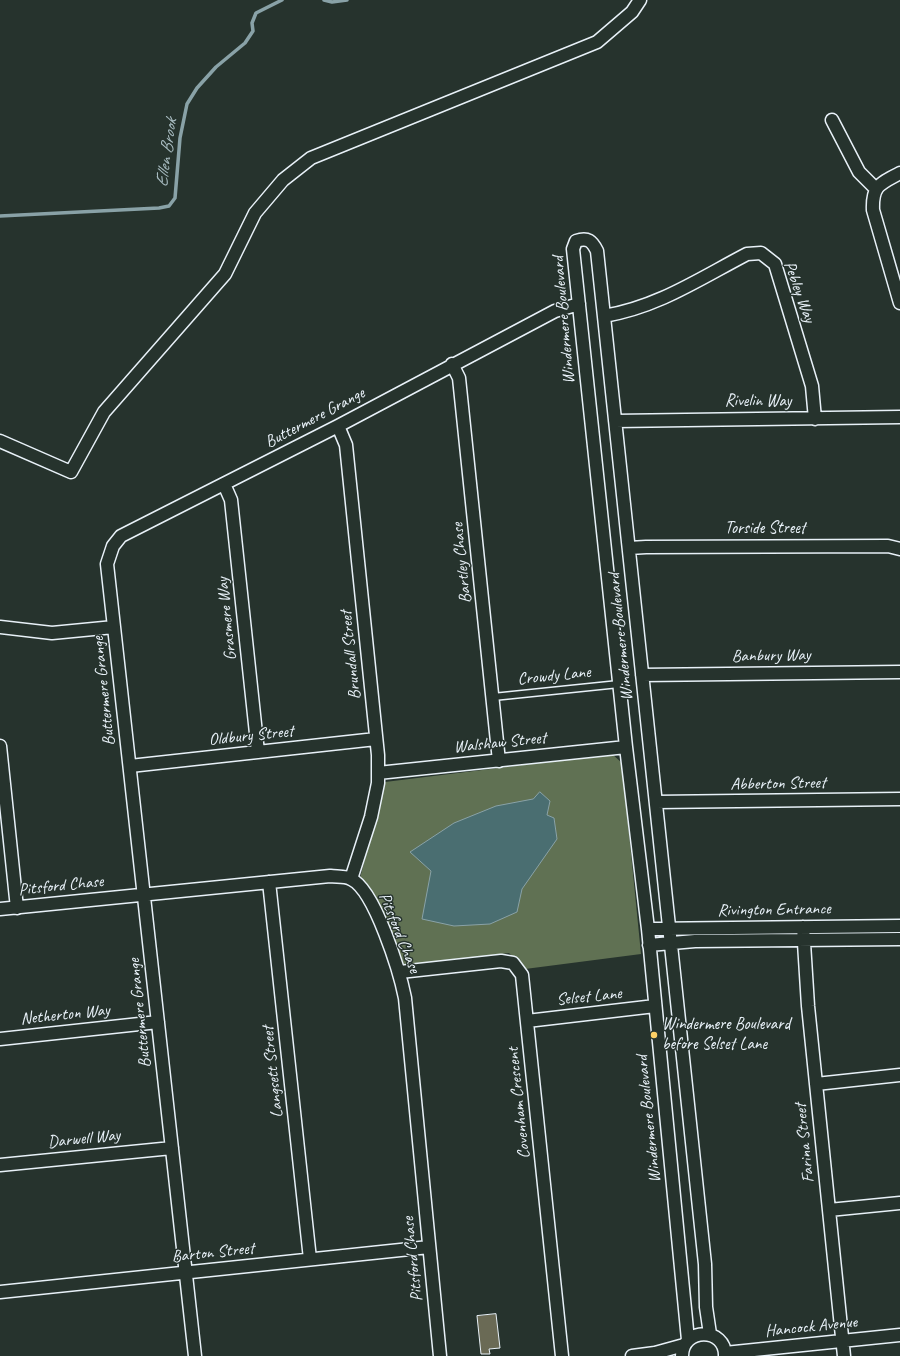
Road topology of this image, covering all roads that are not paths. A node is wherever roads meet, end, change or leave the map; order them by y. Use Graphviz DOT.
graph roads {
  1 [pos="640,0"];
  2 [pos="832,120"];
  3 [pos="900,173"];
  4 [pos="875,188"];
  5 [pos="900,303"];
  6 [pos="579,304"];
  7 [pos="604,316"];
  8 [pos="452,364"];
  9 [pos="900,417"];
  10 [pos="815,419"];
  11 [pos="615,420"];
  12 [pos="338,426"];
  13 [pos="0,441"];
  14 [pos="224,484"];
  15 [pos="629,548"];
  16 [pos="900,549"];
  17 [pos="0,627"];
  18 [pos="114,627"];
  19 [pos="900,672"];
  20 [pos="642,675"];
  21 [pos="619,684"];
  22 [pos="493,697"];
  23 [pos="376,739"];
  24 [pos="0,746"];
  25 [pos="626,748"];
  26 [pos="258,752"];
  27 [pos="500,761"];
  28 [pos="130,766"];
  29 [pos="378,773"];
  30 [pos="900,799"];
  31 [pos="656,802"];
  32 [pos="351,878"];
  33 [pos="269,882"];
  34 [pos="144,894"];
  35 [pos="17,908"];
  36 [pos="0,910"];
  37 [pos="900,926"];
  38 [pos="803,927"];
  39 [pos="669,928"];
  40 [pos="648,929"];
  41 [pos="900,939"];
  42 [pos="804,940"];
  43 [pos="671,943"];
  44 [pos="649,945"];
  45 [pos="400,972"];
  46 [pos="655,1006"];
  47 [pos="527,1021"];
  48 [pos="158,1022"];
  49 [pos="0,1039"];
  50 [pos="900,1075"];
  51 [pos="816,1084"];
  52 [pos="172,1148"];
  53 [pos="0,1165"];
  54 [pos="900,1202"];
  55 [pos="829,1210"];
  56 [pos="429,1247"];
  57 [pos="310,1259"];
  58 [pos="186,1274"];
  59 [pos="0,1292"];
  60 [pos="710,1334"];
  61 [pos="900,1335"];
  62 [pos="843,1340"];
  63 [pos="685,1347"];
  64 [pos="725,1355"];
  65 [pos="195,1356"];
  66 [pos="440,1356"];
  67 [pos="562,1356"];
  68 [pos="632,1356"];
  69 [pos="844,1356"];
  1 -- 13 [label="street"];
  2 -- 4 [label="street"];
  3 -- 4 [label="street"];
  4 -- 5 [label="street"];
  6 -- 7 [label="street, Windermere Boulevard"];
  6 -- 8 [label="street, Buttermere Grange"];
  6 -- 21 [label="street, Windermere Boulevard"];
  7 -- 10 [label="street, Pebley Way"];
  7 -- 11 [label="street, Windermere Boulevard"];
  8 -- 12 [label="street, Buttermere Grange"];
  8 -- 22 [label="street, Bartley Chase"];
  9 -- 10 [label="street, Rivelin Way"];
  10 -- 11 [label="street, Rivelin Way"];
  11 -- 15 [label="street, Windermere Boulevard"];
  12 -- 14 [label="street, Buttermere Grange"];
  12 -- 23 [label="street, Brundall Street"];
  14 -- 18 [label="street, Buttermere Grange"];
  14 -- 26 [label="street, Grasmere Way"];
  15 -- 16 [label="street, Torside Street"];
  15 -- 20 [label="street, Windermere Boulevard"];
  17 -- 18 [label="street"];
  18 -- 28 [label="street, Buttermere Grange"];
  19 -- 20 [label="street, Banbury Way"];
  20 -- 31 [label="street, Windermere Boulevard"];
  21 -- 22 [label="lane, Crowdy Lane"];
  21 -- 25 [label="street, Windermere Boulevard"];
  22 -- 27 [label="street, Bartley Chase"];
  23 -- 26 [label="street, Oldbury Street"];
  23 -- 29 [label="street, Brundall Street"];
  24 -- 35 [label="street"];
  25 -- 27 [label="street, Walshaw Street"];
  25 -- 40 [label="street, Windermere Boulevard"];
  26 -- 28 [label="street, Oldbury Street"];
  27 -- 29 [label="street, Walshaw Street"];
  28 -- 34 [label="street, Buttermere Grange"];
  29 -- 32 [label="street, Brundall Street"];
  30 -- 31 [label="street, Abberton Street"];
  31 -- 39 [label="street, Windermere Boulevard"];
  32 -- 33 [label="street, Pitsford Chase"];
  32 -- 45 [label="street, Pitsford Chase"];
  33 -- 34 [label="street, Pitsford Chase"];
  33 -- 57 [label="street, Langsett Street"];
  34 -- 35 [label="street, Pitsford Chase"];
  34 -- 48 [label="street, Buttermere Grange"];
  35 -- 36 [label="street, Pitsford Chase"];
  37 -- 38 [label="street, Rivington Entrance"];
  38 -- 39 [label="street, Rivington Entrance"];
  38 -- 42 [label="street, Farina Street"];
  39 -- 40 [label="street, Rivington Entrance"];
  39 -- 43 [label="street, Windermere Boulevard"];
  40 -- 44 [label="street, Windermere Boulevard"];
  41 -- 42 [label="street, Rivington Entrance"];
  42 -- 43 [label="street, Rivington Entrance"];
  42 -- 51 [label="street, Farina Street"];
  43 -- 44 [label="street, Rivington Entrance"];
  43 -- 60 [label="street, Windermere Boulevard"];
  44 -- 46 [label="street, Windermere Boulevard"];
  45 -- 47 [label="street, Covenham Crescent"];
  45 -- 56 [label="street, Pitsford Chase"];
  46 -- 47 [label="street, Selset Lane"];
  46 -- 63 [label="street, Windermere Boulevard"];
  47 -- 67 [label="street, Covenham Crescent"];
  48 -- 49 [label="street, Netherton Way"];
  48 -- 52 [label="street, Buttermere Grange"];
  50 -- 51 [label="street"];
  51 -- 55 [label="street, Farina Street"];
  52 -- 53 [label="street, Darwell Way"];
  52 -- 58 [label="street, Buttermere Grange"];
  54 -- 55 [label="street"];
  55 -- 62 [label="street, Farina Street"];
  56 -- 57 [label="street, Barton Street"];
  56 -- 66 [label="street, Pitsford Chase"];
  57 -- 58 [label="street, Barton Street"];
  58 -- 59 [label="street, Barton Street"];
  58 -- 65 [label="street, Buttermere Grange"];
  60 -- 63 [label="street"];
  60 -- 64 [label="street"];
  61 -- 62 [label="street, Hancock Avenue"];
  62 -- 64 [label="street, Hancock Avenue"];
  62 -- 69 [label="street, Farina Street"];
  63 -- 68 [label="street"];
}
